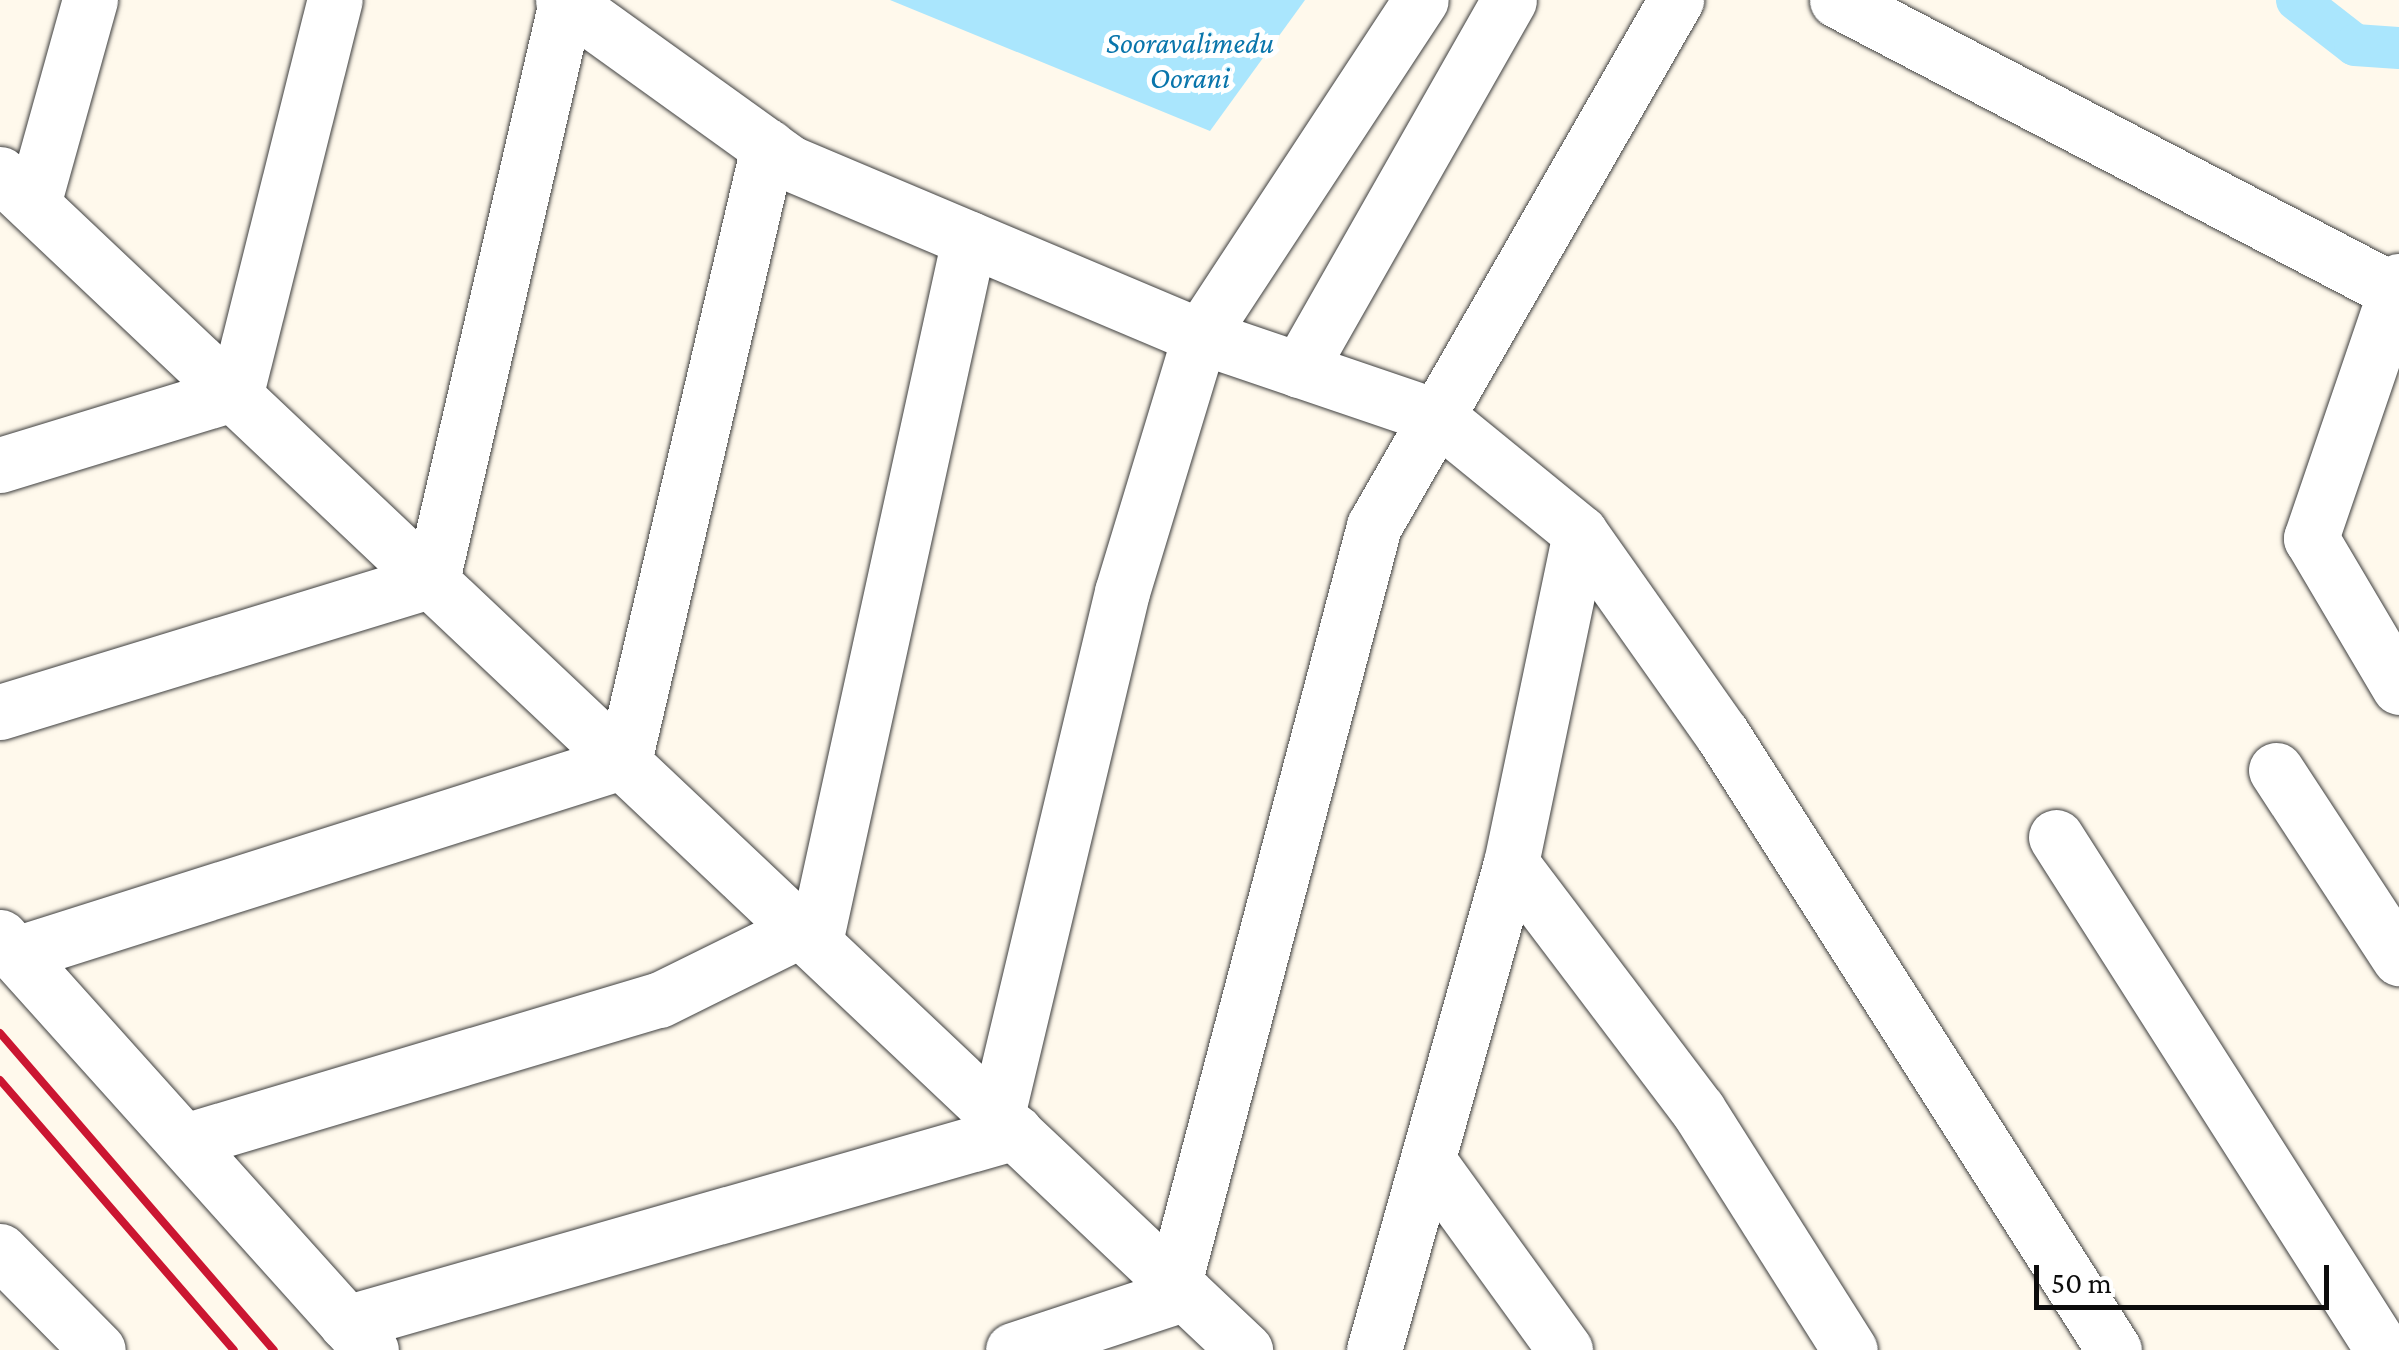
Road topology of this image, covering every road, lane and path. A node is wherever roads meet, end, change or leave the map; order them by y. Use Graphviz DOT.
graph roads {
  1 [pos="90,0"];
  2 [pos="335,0"];
  3 [pos="1421,0"];
  4 [pos="1509,0"];
  5 [pos="1676,0"];
  6 [pos="1837,0"];
  7 [pos="565,1"];
  8 [pos="768,148"];
  9 [pos="21,208"];
  10 [pos="969,238"];
  11 [pos="2396,285"];
  12 [pos="1200,336"];
  13 [pos="1298,370"];
  14 [pos="236,394"];
  15 [pos="1438,418"];
  16 [pos="0,465"];
  17 [pos="1580,533"];
  18 [pos="432,580"];
  19 [pos="2399,687"];
  20 [pos="0,712"];
  21 [pos="624,762"];
  22 [pos="2276,770"];
  23 [pos="2056,837"];
  24 [pos="1512,863"];
  25 [pos="810,935"];
  26 [pos="8,946"];
  27 [pos="2399,958"];
  28 [pos="1006,1124"];
  29 [pos="188,1140"];
  30 [pos="1429,1162"];
  31 [pos="0,1252"];
  32 [pos="1180,1288"];
  33 [pos="359,1337"];
  34 [pos="98,1350"];
  35 [pos="1013,1350"];
  36 [pos="1245,1350"];
  37 [pos="1374,1350"];
  38 [pos="1565,1350"];
  39 [pos="1850,1350"];
  40 [pos="2114,1350"];
  41 [pos="2383,1350"];
  1 -- 9 [label="street"];
  2 -- 14 [label="street"];
  3 -- 12 [label="street"];
  4 -- 13 [label="street"];
  5 -- 15 [label="street"];
  6 -- 11 [label="street"];
  7 -- 8 [label="street"];
  7 -- 18 [label="street"];
  8 -- 10 [label="street"];
  8 -- 21 [label="street"];
  9 -- 14 [label="street"];
  10 -- 12 [label="street"];
  10 -- 25 [label="street"];
  11 -- 19 [label="street"];
  12 -- 13 [label="street"];
  12 -- 28 [label="street"];
  13 -- 15 [label="street"];
  14 -- 16 [label="street"];
  14 -- 18 [label="street"];
  15 -- 17 [label="street"];
  15 -- 32 [label="street"];
  17 -- 24 [label="street"];
  17 -- 40 [label="street"];
  18 -- 20 [label="street"];
  18 -- 21 [label="street"];
  21 -- 25 [label="street"];
  21 -- 26 [label="street"];
  22 -- 27 [label="street"];
  23 -- 41 [label="street"];
  24 -- 30 [label="street"];
  24 -- 39 [label="street"];
  25 -- 28 [label="street"];
  25 -- 29 [label="street"];
  26 -- 29 [label="street"];
  28 -- 32 [label="street"];
  28 -- 33 [label="street"];
  29 -- 33 [label="street"];
  30 -- 37 [label="street"];
  30 -- 38 [label="street"];
  31 -- 34 [label="street"];
  32 -- 35 [label="street"];
  32 -- 36 [label="street"];
}
